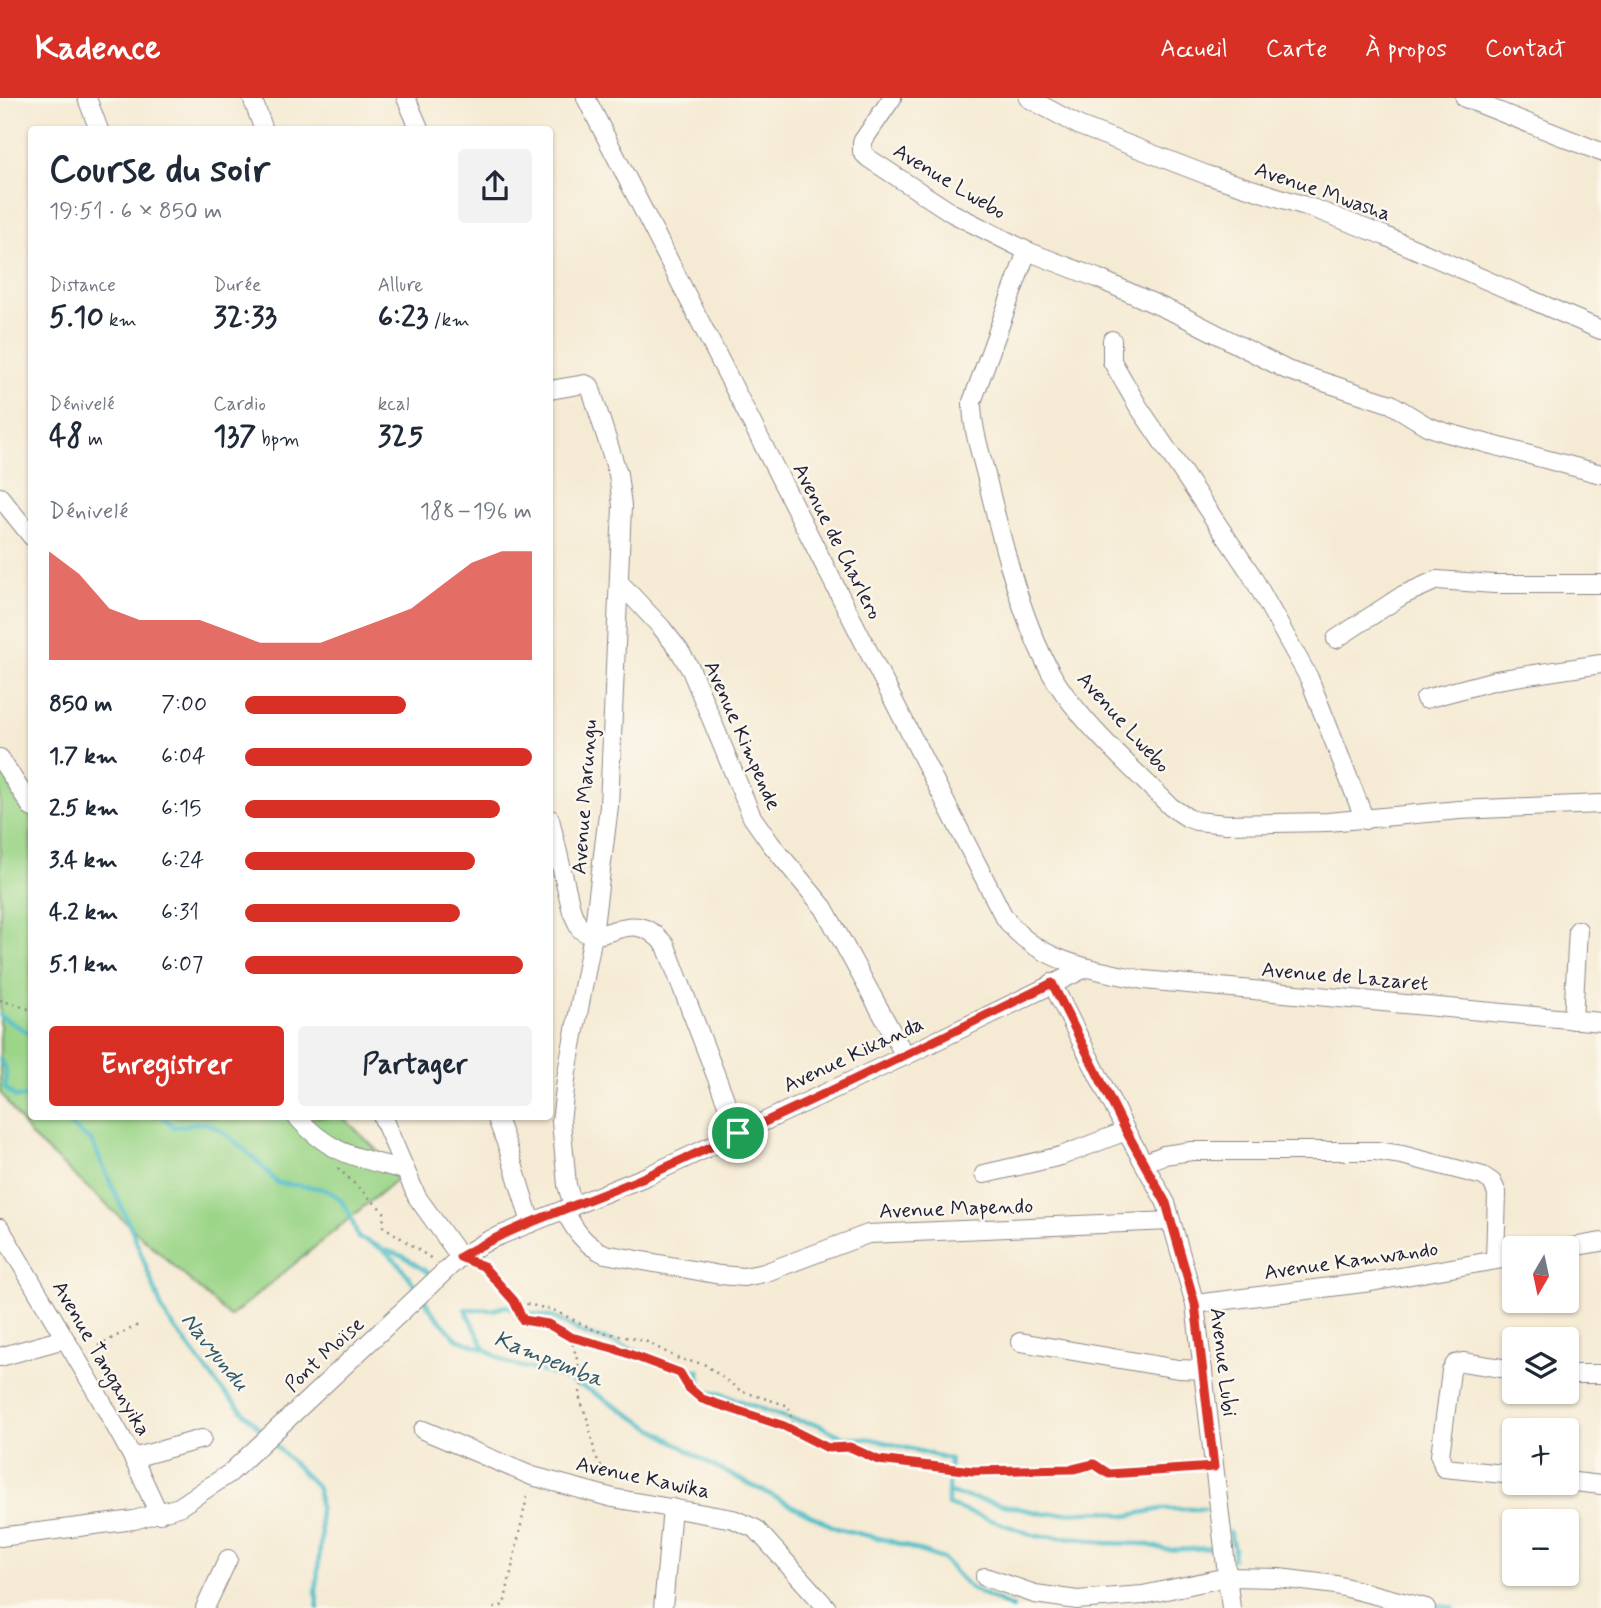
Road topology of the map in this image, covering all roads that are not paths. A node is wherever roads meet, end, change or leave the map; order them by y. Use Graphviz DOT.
graph roads {
  1 [pos="87,98"];
  2 [pos="252,98"];
  3 [pos="406,98"];
  4 [pos="586,98"];
  5 [pos="892,98"];
  6 [pos="1028,98"];
  7 [pos="1465,98"];
  8 [pos="98,126"];
  9 [pos="262,126"];
  10 [pos="419,126"];
  11 [pos="1601,152"];
  12 [pos="1027,251"];
  13 [pos="1601,330"];
  14 [pos="1112,340"];
  15 [pos="553,390"];
  16 [pos="1601,474"];
  17 [pos="0,497"];
  18 [pos="28,532"];
  19 [pos="619,582"];
  20 [pos="1601,584"];
  21 [pos="1336,639"];
  22 [pos="1601,664"];
  23 [pos="1425,699"];
  24 [pos="0,758"];
  25 [pos="28,802"];
  26 [pos="1601,804"];
  27 [pos="1365,820"];
  28 [pos="553,831"];
  29 [pos="1578,930"];
  30 [pos="593,935"];
  31 [pos="1086,968"];
  32 [pos="1052,983"];
  33 [pos="1573,1020"];
  34 [pos="1601,1021"];
  35 [pos="905,1055"];
  36 [pos="299,1120"];
  37 [pos="384,1120"];
  38 [pos="498,1120"];
  39 [pos="1126,1131"];
  40 [pos="738,1133"];
  41 [pos="1144,1163"];
  42 [pos="404,1170"];
  43 [pos="984,1174"];
  44 [pos="569,1208"];
  45 [pos="1171,1221"];
  46 [pos="531,1223"];
  47 [pos="0,1228"];
  48 [pos="1601,1242"];
  49 [pos="1579,1246"];
  50 [pos="1502,1259"];
  51 [pos="1495,1260"];
  52 [pos="454,1263"];
  53 [pos="1195,1304"];
  54 [pos="64,1339"];
  55 [pos="1020,1342"];
  56 [pos="0,1357"];
  57 [pos="1502,1368"];
  58 [pos="1203,1370"];
  59 [pos="1579,1374"];
  60 [pos="1601,1374"];
  61 [pos="423,1430"];
  62 [pos="202,1439"];
  63 [pos="133,1458"];
  64 [pos="1502,1474"];
  65 [pos="1579,1482"];
  66 [pos="1601,1485"];
  67 [pos="672,1508"];
  68 [pos="159,1514"];
  69 [pos="0,1537"];
  70 [pos="228,1559"];
  71 [pos="985,1577"];
  72 [pos="1227,1577"];
  73 [pos="205,1608"];
  74 [pos="663,1608"];
  75 [pos="827,1608"];
  76 [pos="1231,1608"];
  77 [pos="1426,1608"];
  1 -- 8 [label="street"];
  2 -- 9 [label="street"];
  3 -- 10 [label="street"];
  4 -- 31 [label="street, Avenue de Charlero"];
  5 -- 12 [label="street, Avenue Lwebo"];
  6 -- 13 [label="street, Avenue Mwasha"];
  7 -- 11 [label="street"];
  12 -- 16 [label="street, Avenue Lwebo"];
  12 -- 27 [label="street, Avenue Lwebo"];
  14 -- 27 [label="street"];
  15 -- 19 [label="street, Avenue Marungu"];
  17 -- 18 [label="street"];
  19 -- 30 [label="street, Avenue Marungu"];
  19 -- 35 [label="street, Avenue Kimpende"];
  20 -- 21 [label="street"];
  22 -- 23 [label="street"];
  24 -- 25 [label="street"];
  26 -- 27 [label="street, Avenue Lwebo"];
  28 -- 30 [label="street"];
  29 -- 33 [label="street"];
  30 -- 40 [label="street"];
  30 -- 44 [label="street, Avenue Marungu"];
  31 -- 32 [label="street, Avenue Kikanda"];
  31 -- 33 [label="street, Avenue de Lazaret"];
  32 -- 35 [label="street, Avenue Kikanda"];
  32 -- 39 [label="street, Avenue Lubi"];
  33 -- 34 [label="street, Avenue de Lazaret"];
  35 -- 40 [label="street, Avenue Kikanda"];
  36 -- 42 [label="street"];
  37 -- 42 [label="street"];
  38 -- 46 [label="street"];
  39 -- 41 [label="street, Avenue Lubi"];
  39 -- 43 [label="street"];
  40 -- 44 [label="street, Avenue Kikanda"];
  41 -- 45 [label="street, Avenue Lubi"];
  41 -- 51 [label="street"];
  42 -- 52 [label="street"];
  44 -- 45 [label="street, Avenue Mapendo"];
  44 -- 46 [label="street, Avenue Kikanda"];
  45 -- 53 [label="street, Avenue Lubi"];
  46 -- 52 [label="street, Avenue Kikanda"];
  47 -- 54 [label="street, Avenue Tanganyika"];
  48 -- 49 [label="street"];
  50 -- 51 [label="street, Avenue Kamwando"];
  51 -- 53 [label="street, Avenue Kamwando"];
  52 -- 68 [label="street, Pont Moïse"];
  53 -- 58 [label="street, Avenue Lubi"];
  54 -- 56 [label="street"];
  54 -- 63 [label="street, Avenue Tanganyika"];
  55 -- 58 [label="street"];
  57 -- 64 [label="street"];
  58 -- 72 [label="street, Avenue Lubi"];
  59 -- 60 [label="street"];
  61 -- 67 [label="street, Avenue Kawika"];
  62 -- 63 [label="street"];
  63 -- 68 [label="street, Avenue Tanganyika"];
  65 -- 66 [label="street"];
  67 -- 74 [label="street"];
  67 -- 75 [label="street, Avenue Kawika"];
  68 -- 69 [label="street, Pont Moïse"];
  70 -- 73 [label="street"];
  71 -- 72 [label="street"];
  72 -- 76 [label="street, Avenue Lubi"];
  72 -- 77 [label="street"];
}
